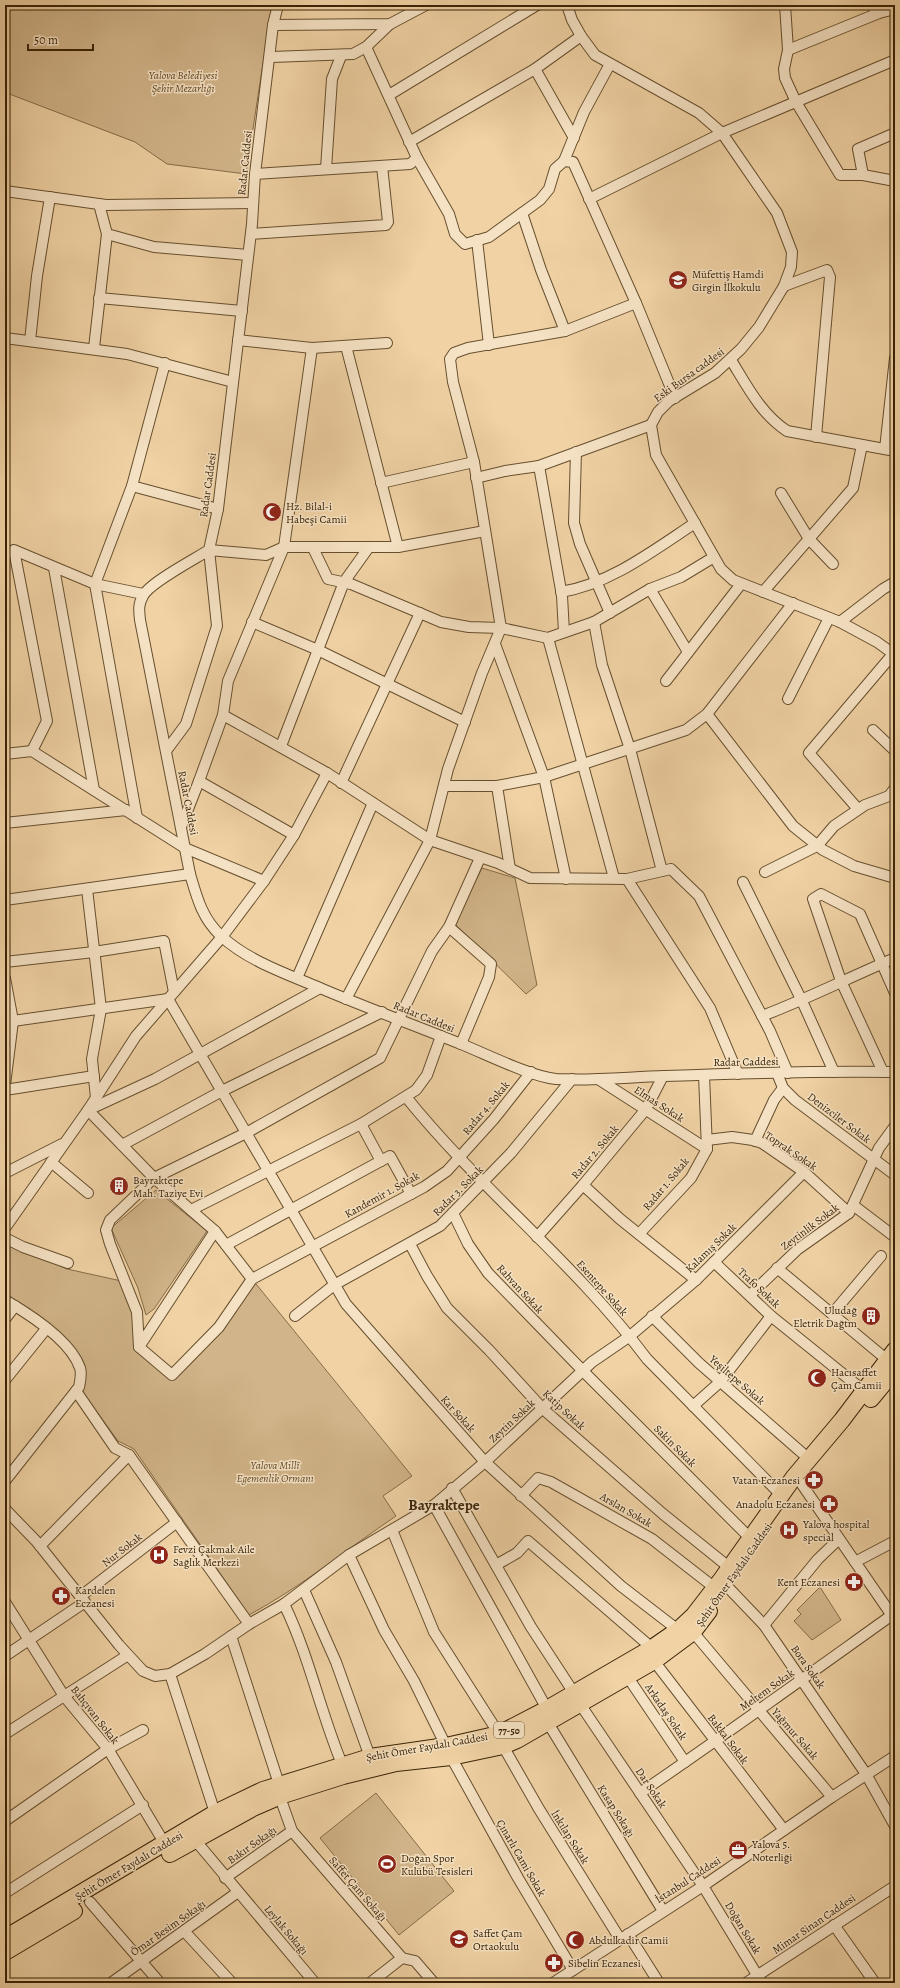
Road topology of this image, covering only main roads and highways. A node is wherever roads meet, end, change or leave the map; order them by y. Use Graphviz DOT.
graph roads {
  1 [pos="893,1362"];
  2 [pos="723,1580"];
  3 [pos="653,1654"];
  4 [pos="577,1699"];
  5 [pos="448,1752"];
  6 [pos="281,1790"];
  7 [pos="5,1938"];
  8 [pos="5,1952"];
  1 -- 2 [label="main road, Şehit Ömer Faydalı Caddesi / 77-50"];
  1 -- 2 [label="main road, Şehit Ömer Faydalı Caddesi / 77-50"];
  2 -- 3 [label="main road, Şehit Ömer Faydalı Caddesi / 77-50"];
  3 -- 4 [label="main road, Şehit Ömer Faydalı Caddesi / 77-50"];
  3 -- 4 [label="main road, Şehit Ömer Faydalı Caddesi / 77-50"];
  4 -- 5 [label="main road, Şehit Ömer Faydalı Caddesi / 77-50"];
  5 -- 6 [label="main road, Şehit Ömer Faydalı Caddesi / 77-50"];
  5 -- 6 [label="main road, Şehit Ömer Faydalı Caddesi / 77-50"];
  6 -- 7 [label="main road, Şehit Ömer Faydalı Caddesi / 77-50"];
  6 -- 8 [label="main road, Şehit Ömer Faydalı Caddesi / 77-50"];
}
